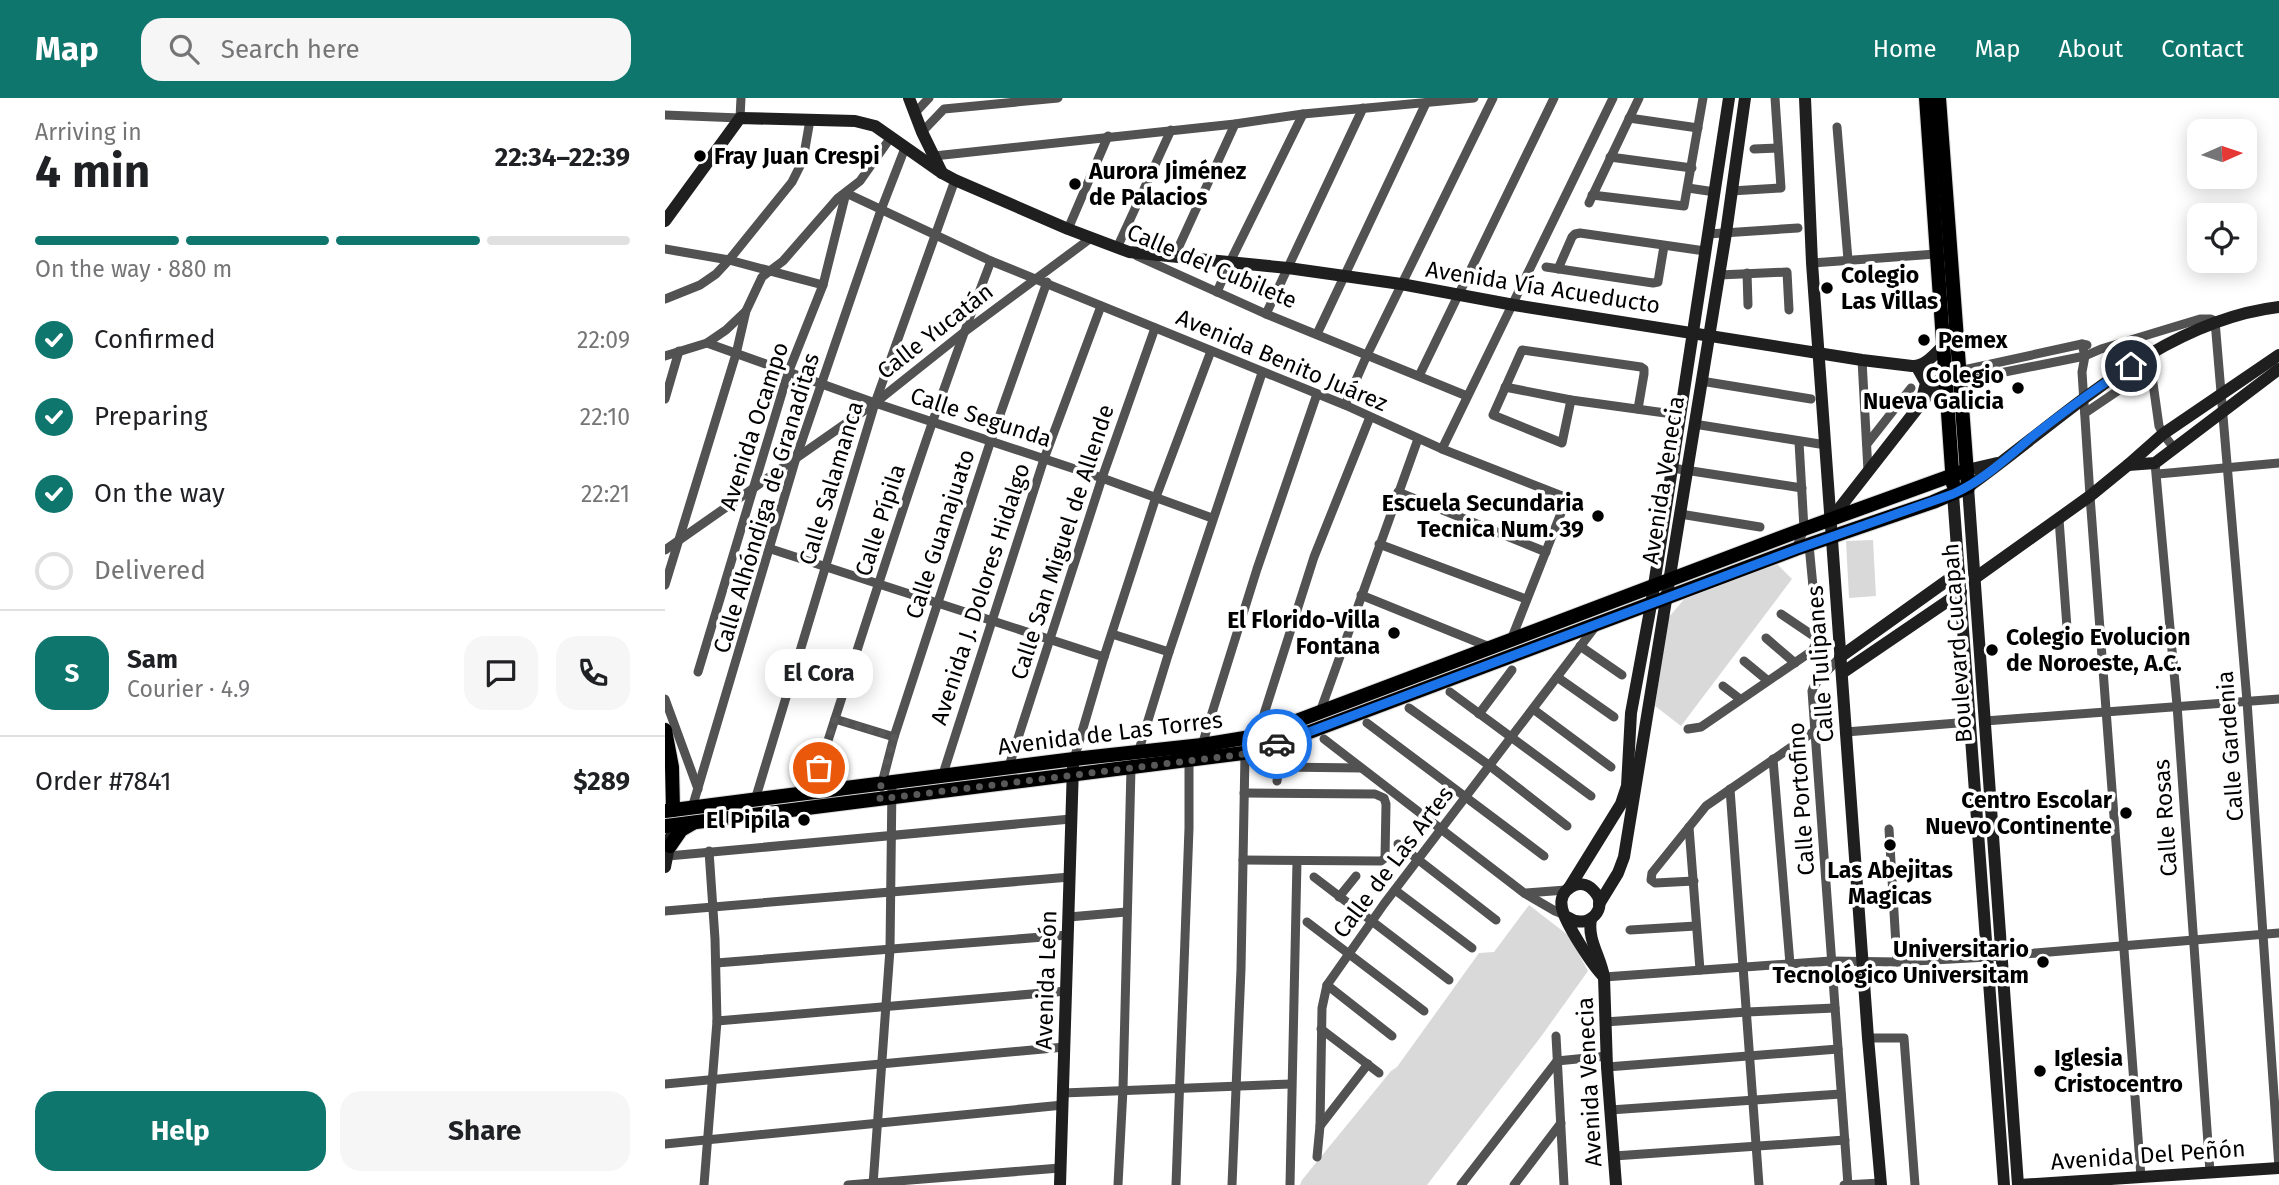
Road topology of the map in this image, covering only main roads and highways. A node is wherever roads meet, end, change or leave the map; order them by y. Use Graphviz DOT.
graph roads {
  1 [pos="1926,98"];
  2 [pos="1939,98"];
  3 [pos="1955,375"];
  4 [pos="1960,473"];
  5 [pos="1968,487"];
  6 [pos="1953,494"];
  7 [pos="665,730"];
  8 [pos="694,815"];
  9 [pos="669,818"];
  10 [pos="668,856"];
  1 -- 3 [label="main road, Boulevard Cucapah"];
  2 -- 3 [label="main road, Boulevard Cucapah"];
  3 -- 4 [label="main road, Boulevard Cucapah"];
  4 -- 5 [label="main road, Boulevard Cucapah"];
  4 -- 6 [label="main road, Boulevard Cucapah"];
  4 -- 8 [label="main road, Avenida de Las Torres"];
  5 -- 6 [label="main road, Avenida de Las Torres"];
  6 -- 8 [label="main road, Avenida de Las Torres"];
  7 -- 9 [label="main road"];
  8 -- 9 [label="main road, Avenida de Las Torres"];
  8 -- 10 [label="main road"];
}
